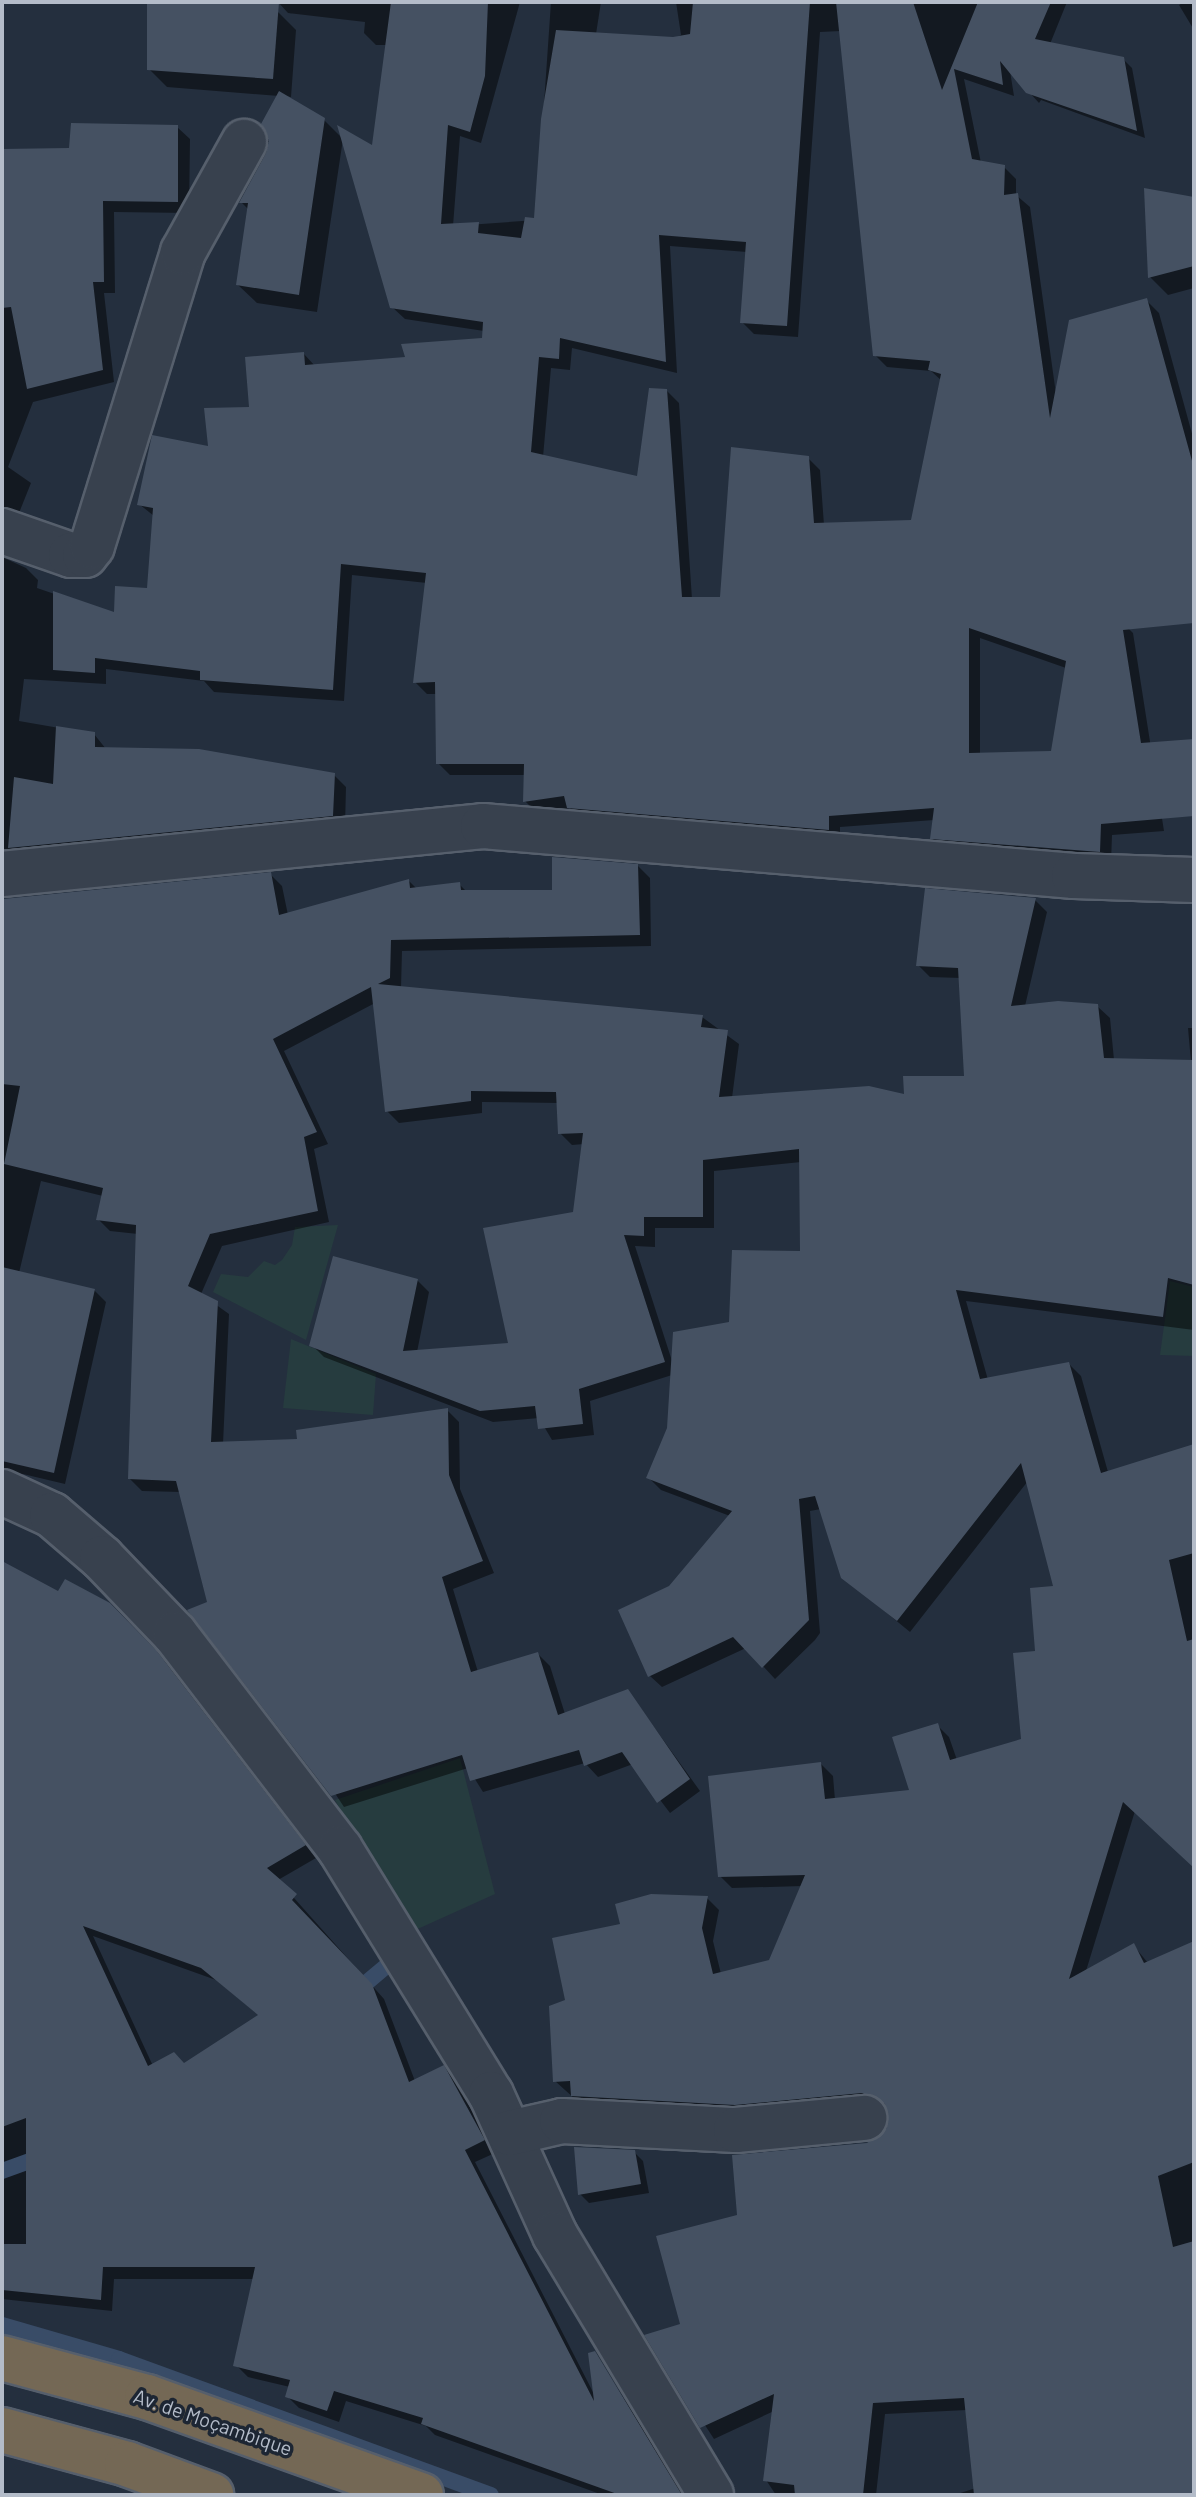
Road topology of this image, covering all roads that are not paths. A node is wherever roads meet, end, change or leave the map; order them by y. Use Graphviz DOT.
graph roads {
  1 [pos="244,142"];
  2 [pos="2,531"];
  3 [pos="2,874"];
  4 [pos="1194,880"];
  5 [pos="2,1492"];
  6 [pos="864,2118"];
  7 [pos="510,2133"];
  8 [pos="2,2358"];
  9 [pos="2,2430"];
  10 [pos="211,2495"];
  11 [pos="421,2495"];
  12 [pos="711,2495"];
  1 -- 2 [label="street"];
  3 -- 4 [label="street"];
  5 -- 7 [label="street"];
  6 -- 7 [label="street"];
  7 -- 12 [label="street"];
  8 -- 11 [label="highway, Av. de Moçambique"];
  9 -- 10 [label="highway"];
}
